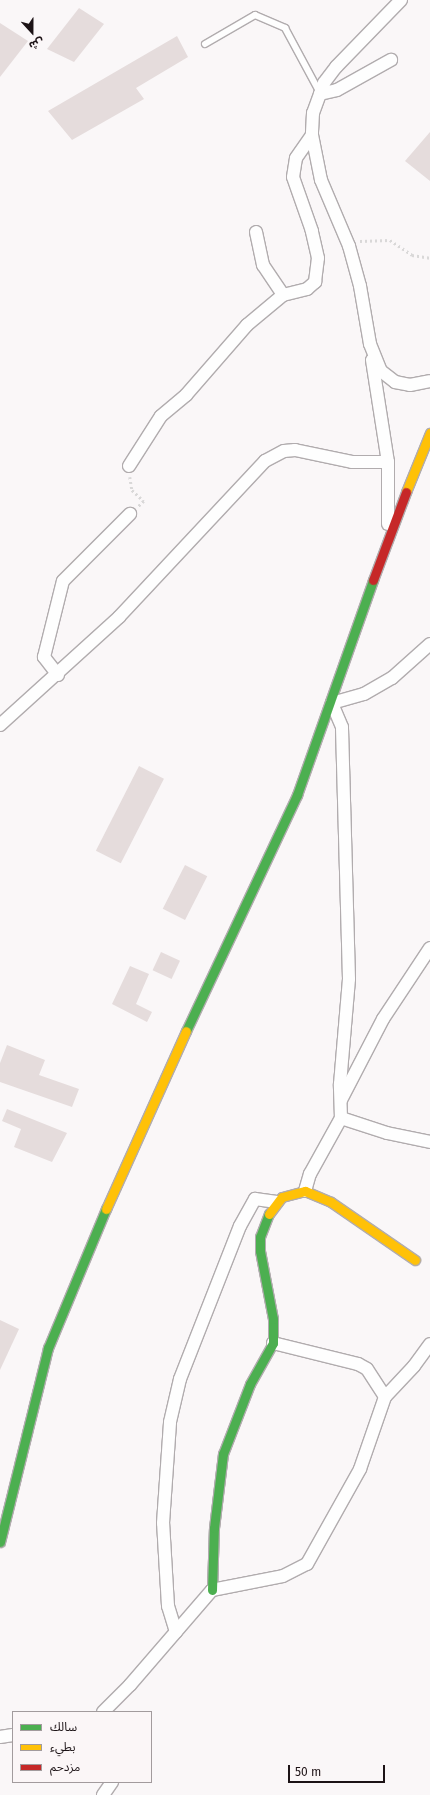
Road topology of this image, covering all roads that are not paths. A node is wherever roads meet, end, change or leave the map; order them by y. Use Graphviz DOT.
graph roads {
  1 [pos="401,0"];
  2 [pos="205,44"];
  3 [pos="391,60"];
  4 [pos="320,94"];
  5 [pos="312,135"];
  6 [pos="256,232"];
  7 [pos="283,295"];
  8 [pos="370,344"];
  9 [pos="430,381"];
  10 [pos="430,433"];
  11 [pos="388,462"];
  12 [pos="129,466"];
  13 [pos="130,514"];
  14 [pos="388,534"];
  15 [pos="430,644"];
  16 [pos="58,675"];
  17 [pos="332,703"];
  18 [pos="0,725"];
  19 [pos="430,948"];
  20 [pos="341,1101"];
  21 [pos="341,1118"];
  22 [pos="430,1142"];
  23 [pos="305,1191"];
  24 [pos="277,1202"];
  25 [pos="415,1260"];
  26 [pos="273,1343"];
  27 [pos="430,1344"];
  28 [pos="386,1396"];
  29 [pos="0,1542"];
  30 [pos="212,1590"];
  31 [pos="176,1632"];
  32 [pos="104,1711"];
  33 [pos="12,1735"];
  34 [pos="0,1737"];
  35 [pos="111,1783"];
  36 [pos="103,1795"];
  1 -- 4 [label="street"];
  2 -- 4 [label="lane"];
  3 -- 4 [label="street"];
  4 -- 5 [label="street"];
  5 -- 7 [label="street"];
  5 -- 8 [label="street"];
  6 -- 7 [label="street"];
  7 -- 12 [label="street"];
  8 -- 9 [label="street"];
  8 -- 11 [label="street"];
  10 -- 14 [label="street"];
  11 -- 14 [label="street"];
  11 -- 16 [label="street"];
  13 -- 16 [label="street"];
  14 -- 17 [label="street"];
  15 -- 17 [label="street"];
  16 -- 18 [label="street"];
  17 -- 20 [label="street"];
  17 -- 29 [label="street"];
  19 -- 20 [label="street"];
  20 -- 21 [label="street"];
  21 -- 22 [label="street"];
  21 -- 23 [label="street"];
  23 -- 24 [label="street"];
  23 -- 25 [label="street"];
  24 -- 26 [label="street"];
  24 -- 31 [label="street"];
  26 -- 28 [label="street"];
  26 -- 30 [label="street"];
  27 -- 28 [label="street"];
  28 -- 30 [label="street"];
  30 -- 31 [label="street"];
  31 -- 32 [label="street"];
  33 -- 34 [label="street"];
  35 -- 36 [label="street"];
}
